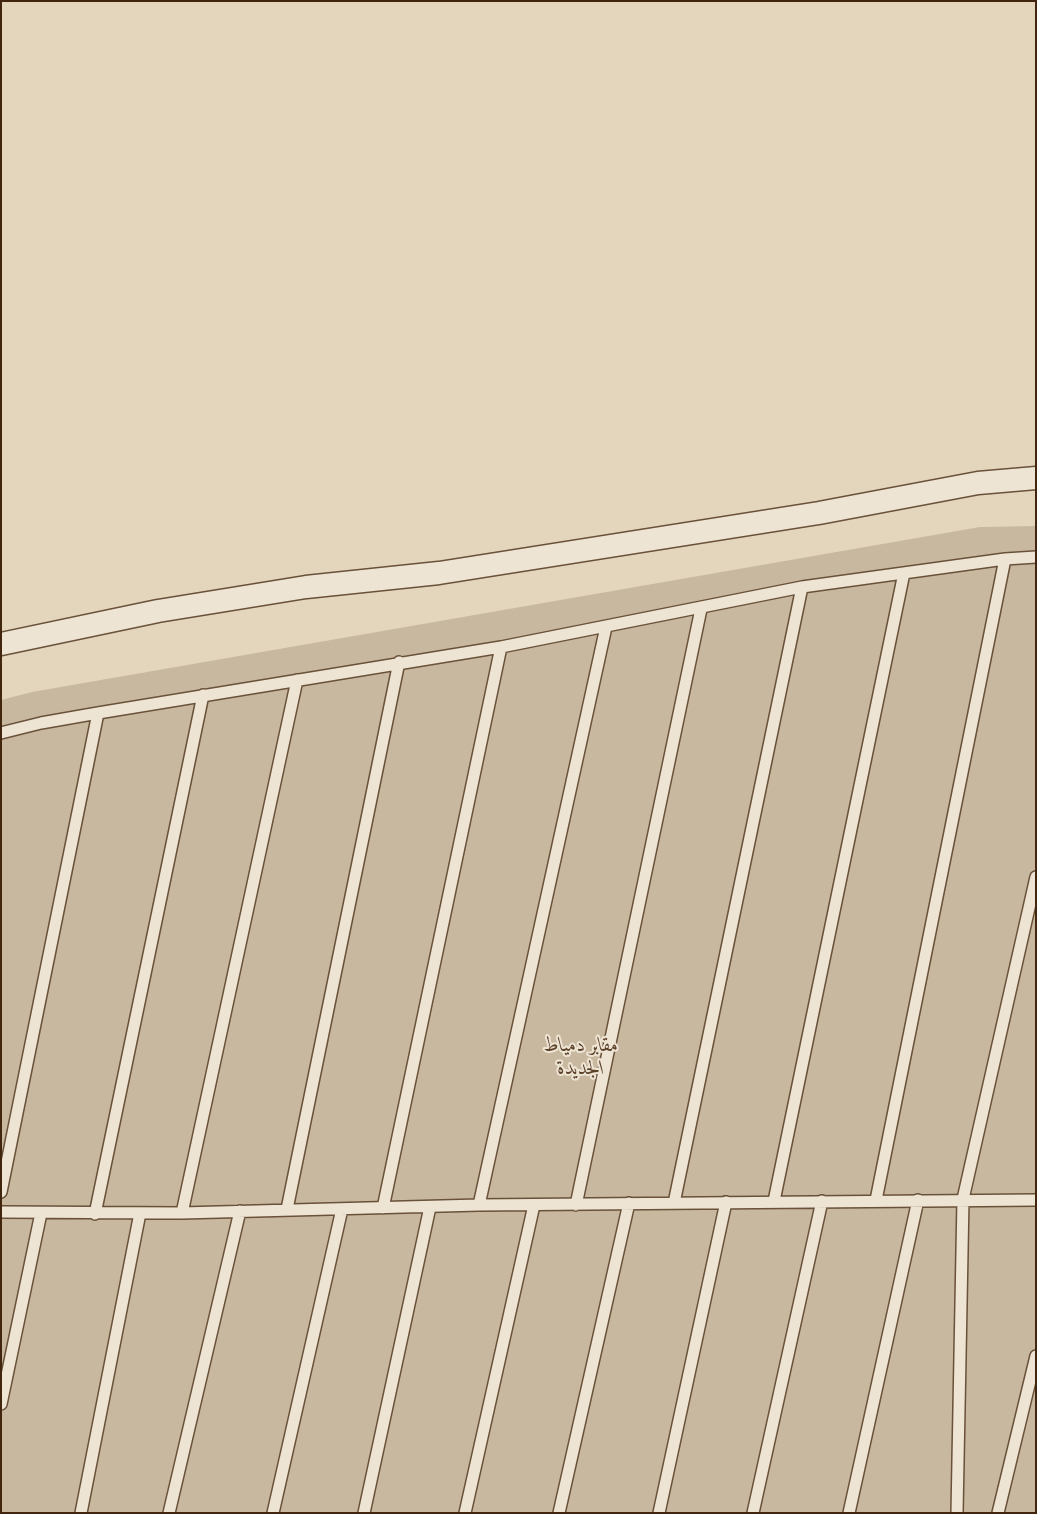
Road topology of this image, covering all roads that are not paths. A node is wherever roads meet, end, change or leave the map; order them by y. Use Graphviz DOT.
graph roads {
  1 [pos="1036,478"];
  2 [pos="1036,557"];
  3 [pos="1005,559"];
  4 [pos="904,573"];
  5 [pos="802,587"];
  6 [pos="701,609"];
  7 [pos="606,627"];
  8 [pos="1,644"];
  9 [pos="501,647"];
  10 [pos="399,662"];
  11 [pos="297,680"];
  12 [pos="203,695"];
  13 [pos="98,713"];
  14 [pos="3,733"];
  15 [pos="1,744"];
  16 [pos="1036,876"];
  17 [pos="1,1192"];
  18 [pos="876,1200"];
  19 [pos="918,1200"];
  20 [pos="962,1200"];
  21 [pos="1036,1200"];
  22 [pos="822,1201"];
  23 [pos="726,1202"];
  24 [pos="774,1202"];
  25 [pos="630,1203"];
  26 [pos="674,1203"];
  27 [pos="576,1204"];
  28 [pos="534,1205"];
  29 [pos="479,1206"];
  30 [pos="430,1207"];
  31 [pos="383,1208"];
  32 [pos="287,1209"];
  33 [pos="342,1209"];
  34 [pos="240,1211"];
  35 [pos="1,1212"];
  36 [pos="41,1213"];
  37 [pos="140,1213"];
  38 [pos="182,1213"];
  39 [pos="95,1214"];
  40 [pos="1036,1356"];
  41 [pos="1,1404"];
  42 [pos="958,1484"];
  43 [pos="81,1513"];
  44 [pos="169,1513"];
  45 [pos="273,1513"];
  46 [pos="364,1513"];
  47 [pos="465,1513"];
  48 [pos="559,1513"];
  49 [pos="659,1513"];
  50 [pos="753,1513"];
  51 [pos="849,1513"];
  52 [pos="951,1513"];
  53 [pos="957,1513"];
  54 [pos="998,1513"];
  1 -- 8 [label="street"];
  2 -- 3 [label="lane"];
  3 -- 4 [label="lane"];
  3 -- 18 [label="lane"];
  4 -- 5 [label="lane"];
  4 -- 24 [label="lane"];
  5 -- 6 [label="lane"];
  5 -- 26 [label="lane"];
  6 -- 7 [label="lane"];
  6 -- 27 [label="lane"];
  7 -- 9 [label="lane"];
  7 -- 29 [label="lane"];
  9 -- 10 [label="lane"];
  9 -- 31 [label="lane"];
  10 -- 11 [label="lane"];
  10 -- 32 [label="lane"];
  11 -- 12 [label="lane"];
  11 -- 38 [label="lane"];
  12 -- 13 [label="lane"];
  12 -- 39 [label="lane"];
  13 -- 14 [label="lane"];
  13 -- 17 [label="lane"];
  14 -- 15 [label="lane"];
  16 -- 20 [label="lane"];
  18 -- 19 [label="lane"];
  18 -- 22 [label="lane"];
  19 -- 20 [label="lane"];
  19 -- 51 [label="lane"];
  20 -- 21 [label="lane"];
  20 -- 42 [label="lane"];
  22 -- 24 [label="lane"];
  22 -- 50 [label="lane"];
  23 -- 24 [label="lane"];
  23 -- 26 [label="lane"];
  23 -- 49 [label="lane"];
  25 -- 26 [label="lane"];
  25 -- 27 [label="lane"];
  25 -- 48 [label="lane"];
  27 -- 28 [label="lane"];
  28 -- 29 [label="lane"];
  28 -- 47 [label="lane"];
  29 -- 30 [label="lane"];
  30 -- 31 [label="lane"];
  30 -- 46 [label="lane"];
  31 -- 33 [label="lane"];
  32 -- 33 [label="lane"];
  32 -- 34 [label="lane"];
  33 -- 45 [label="lane"];
  34 -- 38 [label="lane"];
  34 -- 44 [label="lane"];
  35 -- 36 [label="lane"];
  36 -- 39 [label="lane"];
  36 -- 41 [label="lane"];
  37 -- 38 [label="lane"];
  37 -- 39 [label="lane"];
  37 -- 43 [label="lane"];
  40 -- 54 [label="lane"];
  42 -- 52 [label="lane"];
  42 -- 53 [label="lane"];
}
